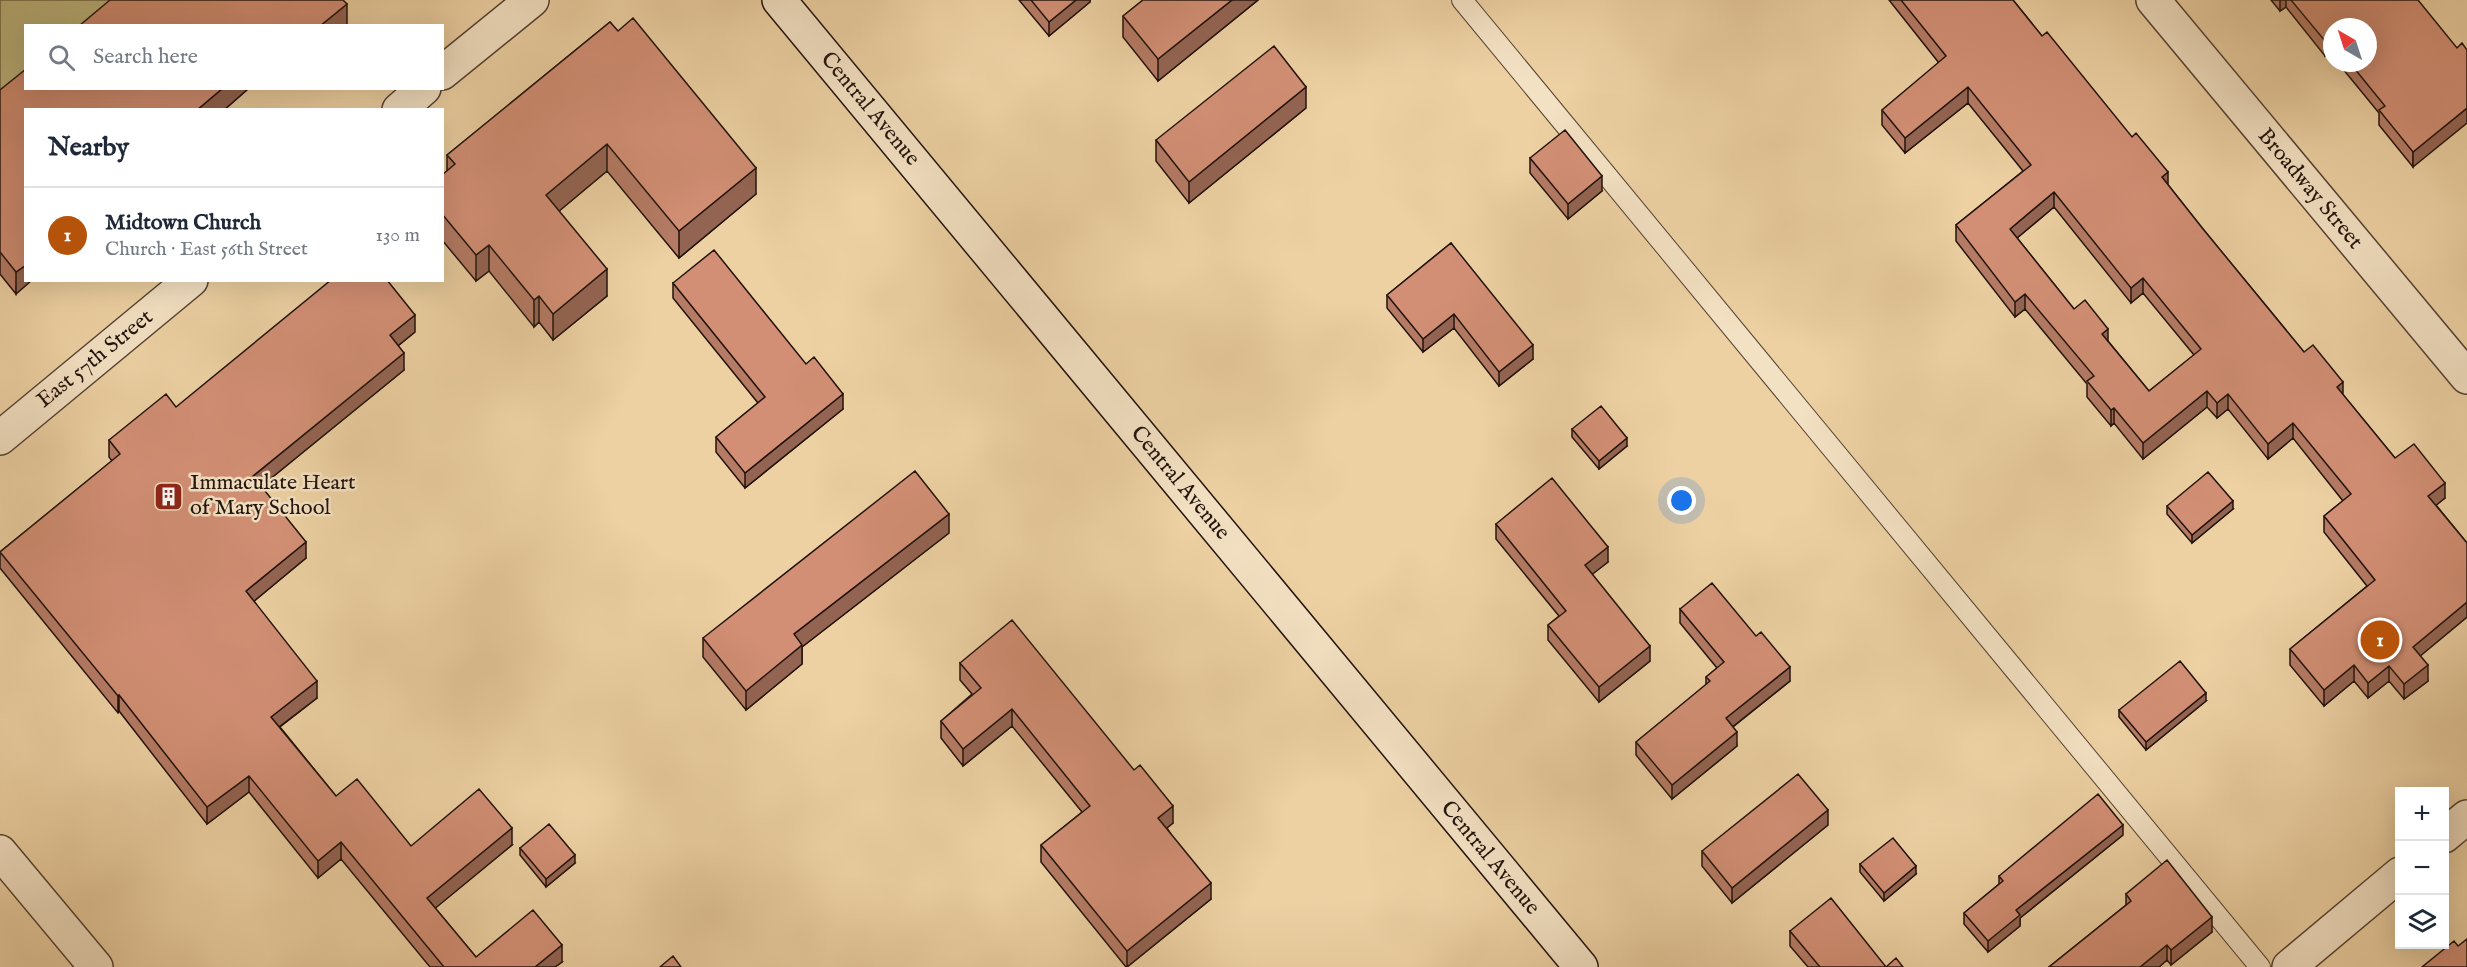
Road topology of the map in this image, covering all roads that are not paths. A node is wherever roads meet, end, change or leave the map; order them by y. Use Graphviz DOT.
graph roads {
  1 [pos="532,0"];
  2 [pos="779,0"];
  3 [pos="1462,0"];
  4 [pos="2153,0"];
  5 [pos="444,72"];
  6 [pos="422,90"];
  7 [pos="401,108"];
  8 [pos="189,282"];
  9 [pos="2467,377"];
  10 [pos="0,438"];
  11 [pos="2467,817"];
  12 [pos="2449,833"];
  13 [pos="0,852"];
  14 [pos="2395,878"];
  15 [pos="96,967"];
  16 [pos="1581,967"];
  17 [pos="2260,967"];
  18 [pos="2289,967"];
  1 -- 5 [label="main road"];
  2 -- 16 [label="main road, Central Avenue"];
  3 -- 17 [label="lane"];
  4 -- 9 [label="main road, Broadway Street"];
  6 -- 7 [label="main road"];
  8 -- 10 [label="main road, East 57th Street"];
  11 -- 12 [label="main road"];
  13 -- 15 [label="main road"];
  14 -- 18 [label="main road"];
}
